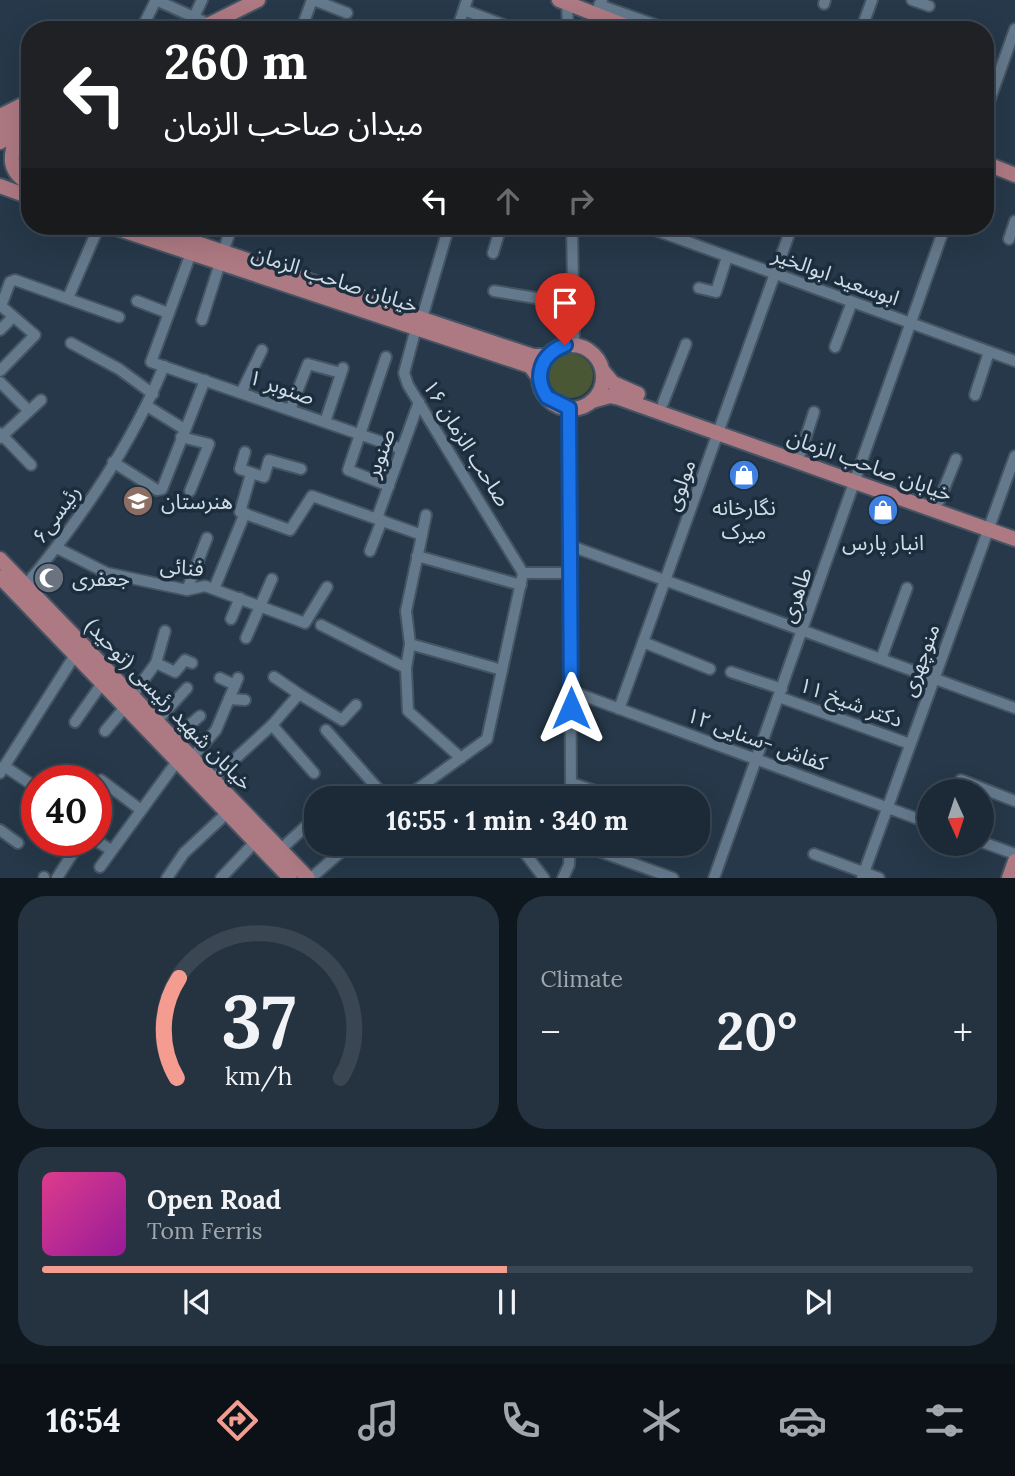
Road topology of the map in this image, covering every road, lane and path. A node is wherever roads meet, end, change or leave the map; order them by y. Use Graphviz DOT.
graph roads {
  1 [pos="156,0"];
  2 [pos="202,0"];
  3 [pos="258,0"];
  4 [pos="313,0"];
  5 [pos="602,0"];
  6 [pos="872,0"];
  7 [pos="912,0"];
  8 [pos="563,2"];
  9 [pos="174,4"];
  10 [pos="466,5"];
  11 [pos="929,6"];
  12 [pos="347,13"];
  13 [pos="146,21"];
  14 [pos="197,21"];
  15 [pos="201,21"];
  16 [pos="208,21"];
  17 [pos="305,21"];
  18 [pos="495,21"];
  19 [pos="566,21"];
  20 [pos="613,21"];
  21 [pos="644,21"];
  22 [pos="864,21"];
  23 [pos="1015,29"];
  24 [pos="994,88"];
  25 [pos="21,106"];
  26 [pos="0,116"];
  27 [pos="21,119"];
  28 [pos="0,129"];
  29 [pos="21,131"];
  30 [pos="21,135"];
  31 [pos="0,142"];
  32 [pos="994,166"];
  33 [pos="1015,174"];
  34 [pos="21,179"];
  35 [pos="0,186"];
  36 [pos="21,194"];
  37 [pos="1015,221"];
  38 [pos="95,235"];
  39 [pos="137,235"];
  40 [pos="184,235"];
  41 [pos="229,235"];
  42 [pos="446,235"];
  43 [pos="498,235"];
  44 [pos="572,235"];
  45 [pos="667,235"];
  46 [pos="789,235"];
  47 [pos="942,235"];
  48 [pos="1009,239"];
  49 [pos="191,253"];
  50 [pos="493,253"];
  51 [pos="222,257"];
  52 [pos="727,257"];
  53 [pos="775,274"];
  54 [pos="699,288"];
  55 [pos="494,291"];
  56 [pos="68,298"];
  57 [pos="137,301"];
  58 [pos="852,302"];
  59 [pos="572,304"];
  60 [pos="0,305"];
  61 [pos="168,313"];
  62 [pos="13,317"];
  63 [pos="119,317"];
  64 [pos="202,320"];
  65 [pos="419,323"];
  66 [pos="911,323"];
  67 [pos="0,330"];
  68 [pos="71,343"];
  69 [pos="686,344"];
  70 [pos="574,345"];
  71 [pos="835,347"];
  72 [pos="262,350"];
  73 [pos="989,352"];
  74 [pos="548,356"];
  75 [pos="386,357"];
  76 [pos="1015,361"];
  77 [pos="164,366"];
  78 [pos="0,370"];
  79 [pos="603,371"];
  80 [pos="540,379"];
  81 [pos="205,380"];
  82 [pos="0,382"];
  83 [pos="241,393"];
  84 [pos="153,394"];
  85 [pos="975,395"];
  86 [pos="41,400"];
  87 [pos="592,401"];
  88 [pos="419,402"];
  89 [pos="663,403"];
  90 [pos="147,406"];
  91 [pos="569,408"];
  92 [pos="290,410"];
  93 [pos="29,411"];
  94 [pos="814,412"];
  95 [pos="325,422"];
  96 [pos="720,429"];
  97 [pos="183,433"];
  98 [pos="361,435"];
  99 [pos="1,436"];
  100 [pos="402,449"];
  101 [pos="245,452"];
  102 [pos="801,452"];
  103 [pos="1015,456"];
  104 [pos="956,459"];
  105 [pos="113,462"];
  106 [pos="30,465"];
  107 [pos="301,470"];
  108 [pos="251,474"];
  109 [pos="857,477"];
  110 [pos="389,486"];
  111 [pos="190,491"];
  112 [pos="939,501"];
  113 [pos="242,513"];
  114 [pos="426,515"];
  115 [pos="380,519"];
  116 [pos="990,524"];
  117 [pos="1015,528"];
  118 [pos="422,535"];
  119 [pos="207,538"];
  120 [pos="1015,539"];
  121 [pos="571,546"];
  122 [pos="57,548"];
  123 [pos="370,551"];
  124 [pos="417,556"];
  125 [pos="0,559"];
  126 [pos="523,573"];
  127 [pos="571,573"];
  128 [pos="0,577"];
  129 [pos="272,579"];
  130 [pos="665,581"];
  131 [pos="521,585"];
  132 [pos="26,586"];
  133 [pos="327,587"];
  134 [pos="907,588"];
  135 [pos="215,589"];
  136 [pos="187,590"];
  137 [pos="240,598"];
  138 [pos="260,606"];
  139 [pos="231,619"];
  140 [pos="321,625"];
  141 [pos="165,631"];
  142 [pos="803,631"];
  143 [pos="246,638"];
  144 [pos="643,642"];
  145 [pos="410,644"];
  146 [pos="75,655"];
  147 [pos="881,659"];
  148 [pos="156,663"];
  149 [pos="192,663"];
  150 [pos="406,668"];
  151 [pos="710,669"];
  152 [pos="502,670"];
  153 [pos="731,672"];
  154 [pos="274,677"];
  155 [pos="220,678"];
  156 [pos="934,678"];
  157 [pos="103,682"];
  158 [pos="187,688"];
  159 [pos="571,691"];
  160 [pos="781,693"];
  161 [pos="299,694"];
  162 [pos="229,699"];
  163 [pos="129,701"];
  164 [pos="245,701"];
  165 [pos="356,705"];
  166 [pos="1015,708"];
  167 [pos="619,709"];
  168 [pos="200,716"];
  169 [pos="157,720"];
  170 [pos="75,722"];
  171 [pos="272,725"];
  172 [pos="326,730"];
  173 [pos="105,732"];
  174 [pos="174,738"];
  175 [pos="910,744"];
  176 [pos="461,758"];
  177 [pos="185,759"];
  178 [pos="757,760"];
  179 [pos="2,770"];
  180 [pos="314,773"];
  181 [pos="21,780"];
  182 [pos="212,780"];
  183 [pos="571,783"];
  184 [pos="375,786"];
  185 [pos="422,786"];
  186 [pos="580,786"];
  187 [pos="112,788"];
  188 [pos="994,793"];
  189 [pos="1015,802"];
  190 [pos="887,807"];
  191 [pos="141,810"];
  192 [pos="227,813"];
  193 [pos="917,818"];
  194 [pos="304,828"];
  195 [pos="0,830"];
  196 [pos="256,842"];
  197 [pos="18,843"];
  198 [pos="994,846"];
  199 [pos="112,849"];
  200 [pos="280,850"];
  201 [pos="814,854"];
  202 [pos="1015,854"];
  203 [pos="70,856"];
  204 [pos="107,856"];
  205 [pos="335,856"];
  206 [pos="527,856"];
  207 [pos="569,856"];
  208 [pos="613,856"];
  209 [pos="1015,861"];
  210 [pos="100,867"];
  211 [pos="863,875"];
  212 [pos="57,877"];
  213 [pos="167,877"];
  214 [pos="221,877"];
  215 [pos="290,877"];
  216 [pos="309,877"];
  217 [pos="544,877"];
  218 [pos="563,877"];
  219 [pos="673,877"];
  220 [pos="714,877"];
  221 [pos="879,877"];
  222 [pos="1009,877"];
  1 -- 9 [label="street"];
  1 -- 13 [label="street"];
  2 -- 15 [label="street"];
  3 -- 16 [label="main road"];
  4 -- 12 [label="street"];
  4 -- 17 [label="street"];
  5 -- 21 [label="street"];
  6 -- 22 [label="street"];
  7 -- 11 [label="street"];
  8 -- 19 [label="street"];
  8 -- 20 [label="main road"];
  9 -- 14 [label="street"];
  10 -- 18 [label="street"];
  23 -- 24 [label="street"];
  25 -- 26 [label="main road"];
  27 -- 28 [label="main road"];
  29 -- 31 [label="main road"];
  30 -- 34 [label="main road"];
  32 -- 33 [label="main road"];
  35 -- 36 [label="main road"];
  37 -- 48 [label="street"];
  38 -- 56 [label="street"];
  39 -- 49 [label="main road, خیابان صاحب الزمان"];
  40 -- 51 [label="main road"];
  41 -- 51 [label="street"];
  42 -- 65 [label="street, صاحب الزمان ۱۶"];
  43 -- 50 [label="street"];
  44 -- 59 [label="street"];
  45 -- 52 [label="street, ابوسعید ابوالخیر"];
  46 -- 53 [label="street, مولوی"];
  47 -- 66 [label="street, طاهری"];
  49 -- 51 [label="main road, خیابان صاحب الزمان"];
  49 -- 61 [label="street"];
  51 -- 64 [label="street"];
  51 -- 65 [label="main road"];
  52 -- 53 [label="street, ابوسعید ابوالخیر"];
  52 -- 54 [label="street"];
  53 -- 58 [label="street, ابوسعید ابوالخیر"];
  53 -- 96 [label="street, مولوی"];
  55 -- 59 [label="street"];
  56 -- 60 [label="street"];
  56 -- 63 [label="street"];
  57 -- 61 [label="street"];
  58 -- 66 [label="street, ابوسعید ابوالخیر"];
  58 -- 71 [label="street"];
  59 -- 70 [label="street"];
  60 -- 62 [label="street"];
  61 -- 77 [label="street, صنوبر ۱"];
  62 -- 67 [label="street"];
  62 -- 78 [label="street"];
  65 -- 74 [label="main road"];
  65 -- 80 [label="main road, خیابان صاحب الزمان"];
  65 -- 88 [label="street, صاحب الزمان ۱۶"];
  66 -- 73 [label="street, ابوسعید ابوالخیر"];
  66 -- 109 [label="street, طاهری"];
  68 -- 84 [label="street"];
  69 -- 89 [label="street"];
  70 -- 74 [label="main road"];
  70 -- 79 [label="main road"];
  72 -- 83 [label="street"];
  73 -- 76 [label="street, ابوسعید ابوالخیر"];
  73 -- 85 [label="street"];
  74 -- 80 [label="main road"];
  75 -- 98 [label="street"];
  77 -- 81 [label="street, صنوبر ۱"];
  77 -- 84 [label="street, رئیسی۶"];
  79 -- 87 [label="main road"];
  79 -- 89 [label="main road, خیابان صاحب الزمان"];
  80 -- 91 [label="main road"];
  81 -- 83 [label="street, صنوبر ۱"];
  81 -- 97 [label="street"];
  82 -- 93 [label="street"];
  83 -- 92 [label="street, صنوبر ۱"];
  84 -- 90 [label="street, رئیسی۶"];
  86 -- 93 [label="street"];
  87 -- 91 [label="main road"];
  87 -- 96 [label="main road, خیابان صاحب الزمان"];
  88 -- 100 [label="street, صنوبر"];
  88 -- 126 [label="street, صاحب الزمان ۱۶"];
  89 -- 96 [label="main road, خیابان صاحب الزمان"];
  90 -- 97 [label="street"];
  90 -- 105 [label="street, رئیسی۶"];
  91 -- 121 [label="street"];
  92 -- 95 [label="street, صنوبر ۱"];
  92 -- 95 [label="street"];
  93 -- 99 [label="street"];
  94 -- 102 [label="street"];
  95 -- 98 [label="street, صنوبر ۱"];
  96 -- 102 [label="main road, خیابان صاحب الزمان"];
  96 -- 109 [label="main road, خیابان صاحب الزمان"];
  96 -- 130 [label="street, مولوی"];
  97 -- 105 [label="street"];
  97 -- 111 [label="street"];
  98 -- 100 [label="street, صنوبر ۱"];
  98 -- 110 [label="street"];
  99 -- 106 [label="street"];
  100 -- 110 [label="street, صنوبر"];
  101 -- 108 [label="street"];
  102 -- 109 [label="main road, خیابان صاحب الزمان"];
  103 -- 116 [label="street, منوچهری"];
  104 -- 112 [label="street"];
  105 -- 122 [label="street, رئیسی۶"];
  107 -- 108 [label="street"];
  108 -- 113 [label="street"];
  109 -- 112 [label="main road, خیابان صاحب الزمان"];
  109 -- 116 [label="main road, خیابان صاحب الزمان"];
  109 -- 142 [label="street, طاهری"];
  110 -- 115 [label="street, صنوبر"];
  112 -- 116 [label="main road, خیابان صاحب الزمان"];
  113 -- 115 [label="street"];
  113 -- 135 [label="street"];
  114 -- 118 [label="street"];
  115 -- 118 [label="street"];
  115 -- 123 [label="street, صنوبر"];
  116 -- 117 [label="main road, خیابان صاحب الزمان"];
  116 -- 120 [label="main road, خیابان صاحب الزمان"];
  116 -- 156 [label="street, منوچهری"];
  118 -- 124 [label="street"];
  119 -- 136 [label="street"];
  121 -- 127 [label="street"];
  121 -- 130 [label="street"];
  122 -- 132 [label="street, رئیسی۶"];
  122 -- 136 [label="street, فنائی"];
  124 -- 131 [label="street"];
  124 -- 145 [label="street"];
  125 -- 132 [label="main road, خیابان شهید رئیسی (توحید)"];
  126 -- 127 [label="street"];
  126 -- 131 [label="street"];
  127 -- 159 [label="street"];
  128 -- 146 [label="main road, خیابان شهید رئیسی (توحید)"];
  129 -- 138 [label="street"];
  130 -- 142 [label="street"];
  130 -- 144 [label="street, مولوی"];
  131 -- 152 [label="street"];
  132 -- 163 [label="main road, خیابان شهید رئیسی (توحید)"];
  133 -- 138 [label="street, فنائی"];
  134 -- 147 [label="street"];
  135 -- 136 [label="street, فنائی"];
  135 -- 137 [label="street, فنائی"];
  137 -- 138 [label="street, فنائی"];
  137 -- 139 [label="street"];
  138 -- 143 [label="street"];
  140 -- 150 [label="street"];
  141 -- 148 [label="street"];
  142 -- 147 [label="street"];
  142 -- 160 [label="street, طاهری"];
  144 -- 151 [label="street"];
  144 -- 167 [label="street, مولوی"];
  145 -- 150 [label="street"];
  145 -- 152 [label="street"];
  146 -- 157 [label="main road, خیابان شهید رئیسی (توحید)"];
  146 -- 179 [label="street"];
  147 -- 156 [label="street"];
  148 -- 149 [label="street"];
  148 -- 163 [label="street"];
  150 -- 176 [label="street"];
  152 -- 176 [label="street"];
  153 -- 160 [label="street, دکتر شیخ ۱۱"];
  154 -- 161 [label="street"];
  155 -- 162 [label="street"];
  156 -- 166 [label="street"];
  156 -- 175 [label="street, منوچهری"];
  157 -- 163 [label="main road, خیابان شهید رئیسی (توحید)"];
  157 -- 170 [label="street"];
  158 -- 169 [label="street"];
  159 -- 167 [label="street, کفاش -سنایی ۱۲"];
  159 -- 183 [label="street"];
  160 -- 175 [label="street, دکتر شیخ ۱۱"];
  160 -- 178 [label="street, طاهری"];
  161 -- 165 [label="street"];
  161 -- 171 [label="street"];
  162 -- 164 [label="street"];
  162 -- 177 [label="street"];
  163 -- 169 [label="main road, خیابان شهید رئیسی (توحید)"];
  163 -- 173 [label="street"];
  163 -- 177 [label="main road, خیابان شهید رئیسی (توحید)"];
  167 -- 178 [label="street, کفاش -سنایی ۱۲"];
  168 -- 174 [label="street"];
  169 -- 174 [label="main road, خیابان شهید رئیسی (توحید)"];
  171 -- 180 [label="street"];
  171 -- 182 [label="street"];
  172 -- 184 [label="street"];
  174 -- 177 [label="main road, خیابان شهید رئیسی (توحید)"];
  175 -- 190 [label="street, منوچهری"];
  176 -- 185 [label="street"];
  177 -- 182 [label="main road, خیابان شهید رئیسی (توحید)"];
  177 -- 191 [label="street"];
  177 -- 192 [label="main road, خیابان شهید رئیسی (توحید)"];
  178 -- 190 [label="street, کفاش -سنایی ۱۲"];
  178 -- 220 [label="street, طاهری"];
  179 -- 181 [label="street"];
  182 -- 200 [label="main road, خیابان شهید رئیسی (توحید)"];
  183 -- 186 [label="street"];
  187 -- 191 [label="street"];
  188 -- 189 [label="street"];
  190 -- 193 [label="street, کفاش -سنایی ۱۲"];
  190 -- 211 [label="street, منوچهری"];
  191 -- 199 [label="street"];
  192 -- 196 [label="main road, خیابان شهید رئیسی (توحید)"];
  192 -- 213 [label="street"];
  194 -- 200 [label="street"];
  195 -- 197 [label="street"];
  196 -- 214 [label="street"];
  196 -- 215 [label="main road, خیابان شهید رئیسی (توحید)"];
  198 -- 202 [label="street"];
  200 -- 216 [label="main road, خیابان شهید رئیسی (توحید)"];
  201 -- 211 [label="street"];
  203 -- 212 [label="street"];
  204 -- 210 [label="street"];
  205 -- 216 [label="street"];
  206 -- 217 [label="street"];
  207 -- 218 [label="street"];
  208 -- 219 [label="street"];
  209 -- 222 [label="main road"];
  211 -- 221 [label="street"];
}
